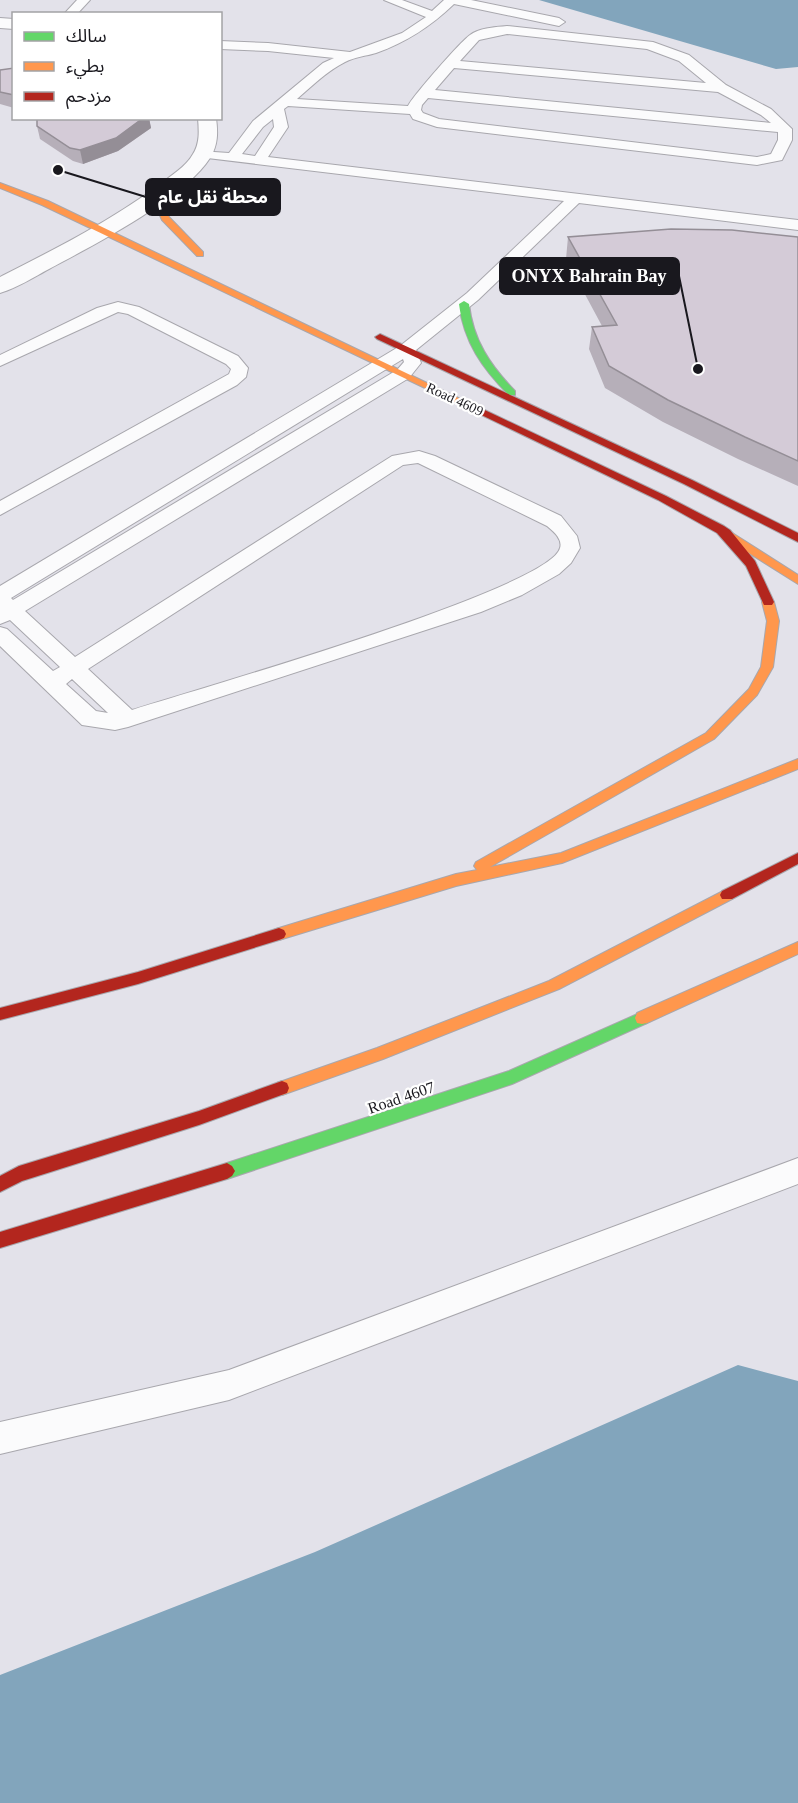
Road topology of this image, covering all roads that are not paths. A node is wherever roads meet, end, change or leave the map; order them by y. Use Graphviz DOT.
graph roads {
  1 [pos="84,0"];
  2 [pos="390,0"];
  3 [pos="452,0"];
  4 [pos="72,12"];
  5 [pos="435,15"];
  6 [pos="604,40"];
  7 [pos="222,45"];
  8 [pos="352,56"];
  9 [pos="450,64"];
  10 [pos="721,88"];
  11 [pos="423,93"];
  12 [pos="282,106"];
  13 [pos="414,110"];
  14 [pos="207,120"];
  15 [pos="189,129"];
  16 [pos="785,129"];
  17 [pos="204,154"];
  18 [pos="233,157"];
  19 [pos="259,160"];
  20 [pos="0,185"];
  21 [pos="156,197"];
  22 [pos="576,199"];
  23 [pos="111,222"];
  24 [pos="798,225"];
  25 [pos="165,239"];
  26 [pos="0,267"];
  27 [pos="0,286"];
  28 [pos="464,304"];
  29 [pos="370,332"];
  30 [pos="406,350"];
  31 [pos="0,361"];
  32 [pos="384,364"];
  33 [pos="403,374"];
  34 [pos="532,409"];
  35 [pos="0,509"];
  36 [pos="720,529"];
  37 [pos="798,538"];
  38 [pos="798,580"];
  39 [pos="3,605"];
  40 [pos="0,634"];
  41 [pos="73,668"];
  42 [pos="51,683"];
  43 [pos="128,719"];
  44 [pos="798,764"];
  45 [pos="798,858"];
  46 [pos="456,880"];
  47 [pos="798,948"];
  48 [pos="0,1014"];
  49 [pos="798,1170"];
  50 [pos="0,1184"];
  51 [pos="0,1240"];
  52 [pos="0,1438"];
  1 -- 4 [label="lane"];
  2 -- 5 [label="lane"];
  3 -- 5 [label="lane"];
  3 -- 6 [label="lane"];
  5 -- 8 [label="lane"];
  6 -- 9 [label="lane"];
  6 -- 10 [label="lane"];
  7 -- 8 [label="lane"];
  8 -- 12 [label="lane"];
  9 -- 10 [label="lane"];
  9 -- 11 [label="lane"];
  10 -- 16 [label="lane"];
  11 -- 13 [label="lane"];
  11 -- 16 [label="lane"];
  12 -- 13 [label="lane"];
  12 -- 18 [label="lane"];
  12 -- 19 [label="lane"];
  13 -- 16 [label="lane"];
  14 -- 17 [label="street"];
  15 -- 23 [label="street"];
  17 -- 18 [label="lane"];
  17 -- 21 [label="street"];
  18 -- 19 [label="lane"];
  19 -- 22 [label="lane"];
  20 -- 23 [label="main road, Road 4609"];
  21 -- 23 [label="street"];
  21 -- 25 [label="main road"];
  22 -- 24 [label="lane"];
  22 -- 28 [label="lane"];
  23 -- 26 [label="street"];
  23 -- 27 [label="street"];
  23 -- 32 [label="main road, Road 4609"];
  28 -- 30 [label="lane"];
  28 -- 34 [label="main road"];
  29 -- 30 [label="main road, Road 4609"];
  30 -- 32 [label="lane"];
  30 -- 33 [label="lane"];
  30 -- 34 [label="main road, Road 4609"];
  31 -- 35 [label="lane"];
  32 -- 33 [label="main road, Road 4609"];
  32 -- 39 [label="lane"];
  33 -- 36 [label="main road, Road 4609"];
  33 -- 39 [label="lane"];
  34 -- 37 [label="main road, Road 4609"];
  36 -- 38 [label="main road, Road 4609"];
  36 -- 46 [label="main road"];
  39 -- 41 [label="lane"];
  40 -- 42 [label="lane"];
  41 -- 42 [label="lane"];
  41 -- 43 [label="lane"];
  41 -- 43 [label="lane"];
  42 -- 43 [label="lane"];
  44 -- 46 [label="main road"];
  45 -- 50 [label="main road"];
  46 -- 48 [label="main road"];
  47 -- 51 [label="main road, Road 4607"];
  49 -- 52 [label="lane"];
}
